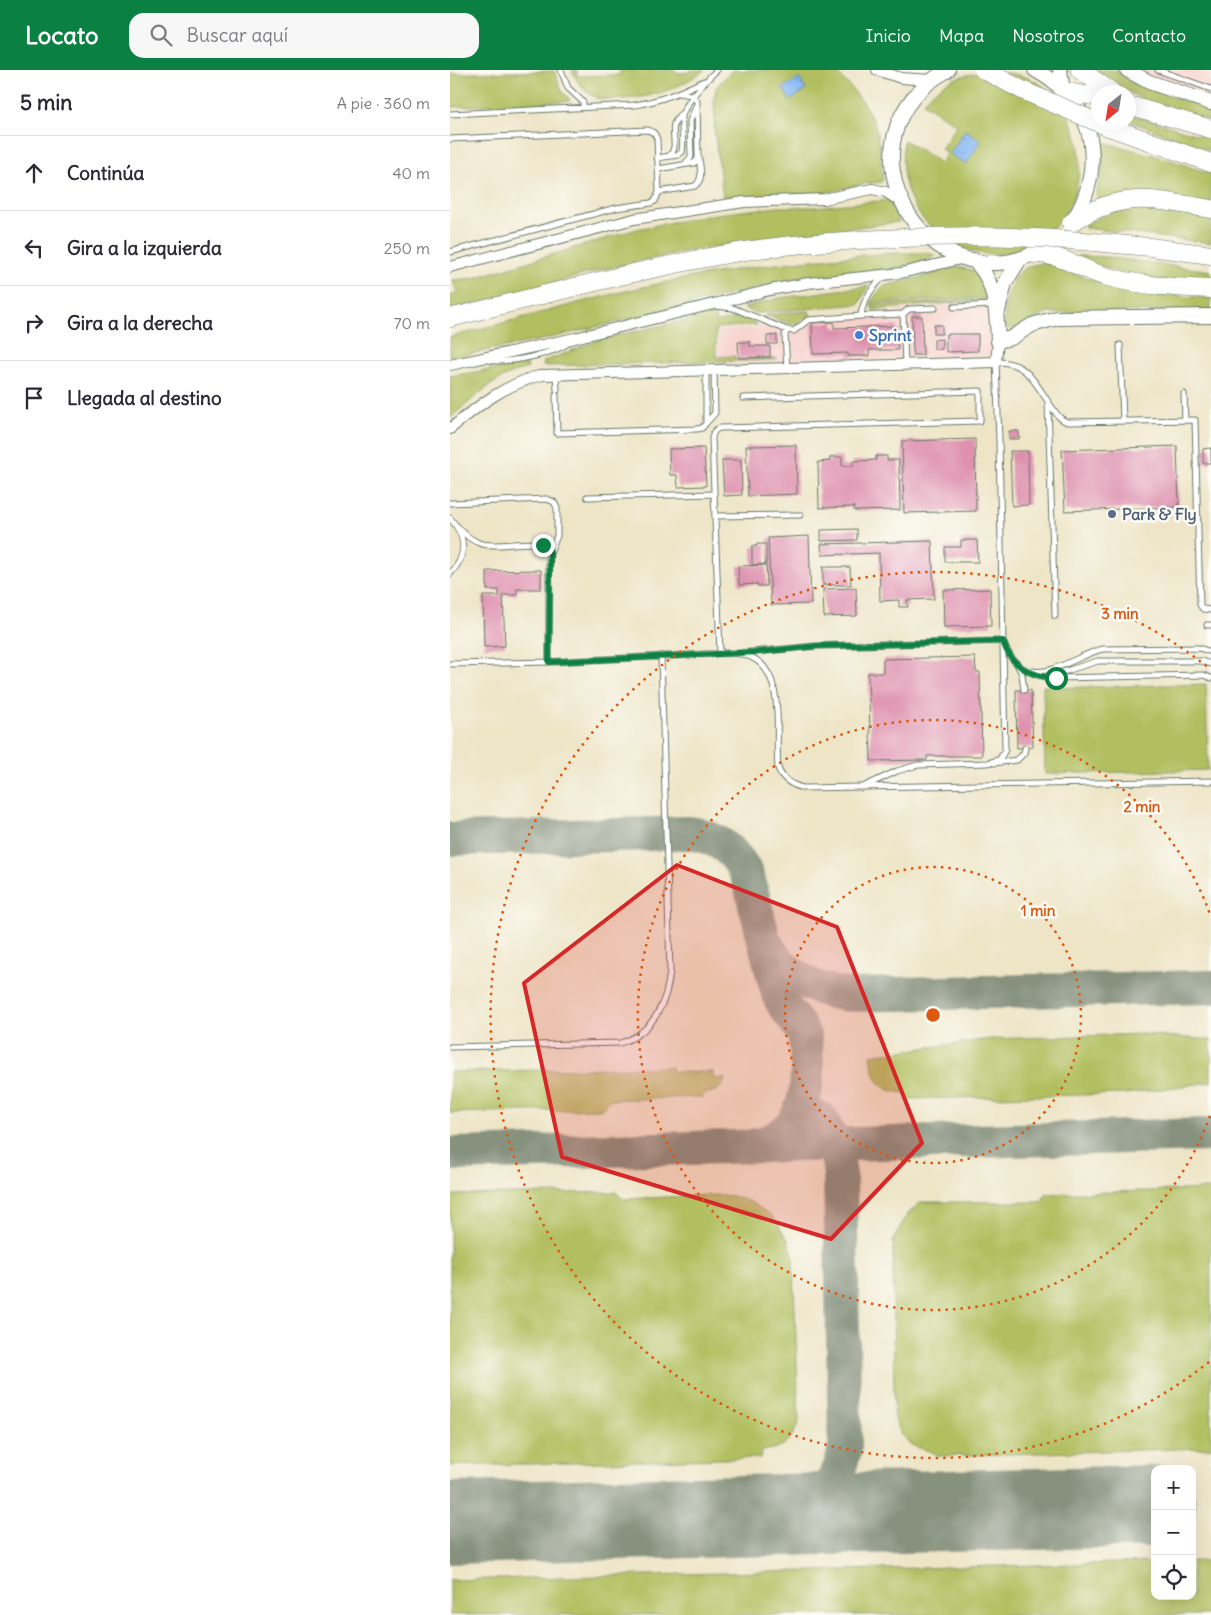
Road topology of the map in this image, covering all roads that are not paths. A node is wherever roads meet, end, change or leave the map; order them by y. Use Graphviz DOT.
graph roads {
  1 [pos="561,70"];
  2 [pos="717,70"];
  3 [pos="877,70"];
  4 [pos="948,70"];
  5 [pos="984,70"];
  6 [pos="1035,70"];
  7 [pos="1060,70"];
  8 [pos="1080,70"];
  9 [pos="1128,70"];
  10 [pos="1158,70"];
  11 [pos="931,80"];
  12 [pos="704,81"];
  13 [pos="1102,85"];
  14 [pos="1211,89"];
  15 [pos="1063,91"];
  16 [pos="678,94"];
  17 [pos="1091,96"];
  18 [pos="695,99"];
  19 [pos="1211,103"];
  20 [pos="1136,106"];
  21 [pos="583,107"];
  22 [pos="450,114"];
  23 [pos="1211,129"];
  24 [pos="450,139"];
  25 [pos="699,156"];
  26 [pos="657,158"];
  27 [pos="1211,163"];
  28 [pos="685,164"];
  29 [pos="658,168"];
  30 [pos="659,192"];
  31 [pos="902,202"];
  32 [pos="1211,210"];
  33 [pos="1071,223"];
  34 [pos="450,252"];
  35 [pos="1211,255"];
  36 [pos="1027,256"];
  37 [pos="969,259"];
  38 [pos="450,267"];
  39 [pos="890,275"];
  40 [pos="1211,289"];
  41 [pos="708,306"];
  42 [pos="954,307"];
  43 [pos="935,308"];
  44 [pos="995,311"];
  45 [pos="903,314"];
  46 [pos="861,316"];
  47 [pos="1211,316"];
  48 [pos="450,318"];
  49 [pos="787,330"];
  50 [pos="998,341"];
  51 [pos="1120,345"];
  52 [pos="996,362"];
  53 [pos="905,364"];
  54 [pos="450,365"];
  55 [pos="787,368"];
  56 [pos="710,370"];
  57 [pos="556,374"];
  58 [pos="1184,394"];
  59 [pos="743,398"];
  60 [pos="1046,399"];
  61 [pos="1185,420"];
  62 [pos="1123,421"];
  63 [pos="450,429"];
  64 [pos="714,494"];
  65 [pos="587,497"];
  66 [pos="450,503"];
  67 [pos="800,515"];
  68 [pos="715,516"];
  69 [pos="450,518"];
  70 [pos="457,526"];
  71 [pos="550,553"];
  72 [pos="450,574"];
  73 [pos="1211,610"];
  74 [pos="1055,616"];
  75 [pos="1003,641"];
  76 [pos="1211,652"];
  77 [pos="720,653"];
  78 [pos="736,653"];
  79 [pos="661,656"];
  80 [pos="549,662"];
  81 [pos="450,664"];
  82 [pos="1211,664"];
  83 [pos="1023,671"];
  84 [pos="1040,676"];
  85 [pos="1211,678"];
  86 [pos="1024,690"];
  87 [pos="1025,748"];
  88 [pos="988,763"];
  89 [pos="1211,781"];
  90 [pos="861,788"];
  91 [pos="450,1047"];
  1 -- 21 [label="lane"];
  2 -- 12 [label="lane"];
  3 -- 11 [label="street"];
  4 -- 11 [label="street"];
  5 -- 27 [label="highway, bridge"];
  6 -- 15 [label="street"];
  7 -- 15 [label="street"];
  8 -- 13 [label="highway"];
  9 -- 19 [label="street"];
  10 -- 14 [label="lane"];
  11 -- 31 [label="street"];
  12 -- 16 [label="lane"];
  12 -- 18 [label="lane"];
  15 -- 17 [label="highway"];
  15 -- 33 [label="street"];
  16 -- 18 [label="lane"];
  16 -- 21 [label="lane"];
  18 -- 25 [label="lane"];
  18 -- 26 [label="lane"];
  18 -- 28 [label="lane"];
  20 -- 23 [label="highway"];
  21 -- 22 [label="lane"];
  24 -- 26 [label="lane"];
  25 -- 28 [label="lane"];
  25 -- 30 [label="lane"];
  26 -- 29 [label="lane"];
  28 -- 29 [label="lane"];
  29 -- 30 [label="lane"];
  30 -- 34 [label="lane"];
  31 -- 37 [label="street"];
  31 -- 38 [label="street"];
  32 -- 33 [label="highway"];
  33 -- 36 [label="street"];
  35 -- 48 [label="highway, bridge"];
  36 -- 37 [label="street"];
  36 -- 40 [label="highway"];
  36 -- 44 [label="street"];
  37 -- 39 [label="street"];
  37 -- 44 [label="street"];
  39 -- 41 [label="street"];
  39 -- 46 [label="lane"];
  41 -- 49 [label="lane"];
  41 -- 54 [label="street"];
  42 -- 44 [label="lane"];
  43 -- 45 [label="lane"];
  44 -- 50 [label="street"];
  45 -- 46 [label="lane"];
  45 -- 53 [label="lane"];
  46 -- 49 [label="lane"];
  47 -- 50 [label="street"];
  49 -- 55 [label="lane"];
  50 -- 52 [label="street"];
  51 -- 62 [label="lane"];
  52 -- 53 [label="street"];
  52 -- 60 [label="lane"];
  52 -- 75 [label="lane"];
  53 -- 55 [label="street"];
  55 -- 56 [label="street"];
  56 -- 57 [label="street"];
  56 -- 57 [label="lane"];
  57 -- 63 [label="street"];
  58 -- 61 [label="lane"];
  59 -- 64 [label="lane"];
  60 -- 62 [label="lane"];
  60 -- 74 [label="lane"];
  61 -- 62 [label="lane"];
  61 -- 73 [label="lane"];
  64 -- 65 [label="lane"];
  64 -- 68 [label="lane"];
  66 -- 71 [label="lane"];
  67 -- 68 [label="lane"];
  68 -- 77 [label="lane"];
  69 -- 70 [label="lane"];
  70 -- 71 [label="lane"];
  70 -- 72 [label="lane"];
  71 -- 80 [label="lane"];
  75 -- 78 [label="lane"];
  75 -- 83 [label="lane"];
  75 -- 88 [label="lane"];
  76 -- 83 [label="lane"];
  77 -- 78 [label="lane"];
  77 -- 79 [label="lane"];
  78 -- 90 [label="lane"];
  79 -- 80 [label="lane"];
  79 -- 91 [label="lane"];
  80 -- 81 [label="lane"];
  82 -- 84 [label="lane"];
  83 -- 84 [label="lane"];
  83 -- 86 [label="lane"];
  84 -- 85 [label="lane"];
  87 -- 88 [label="lane"];
  88 -- 90 [label="lane"];
  89 -- 90 [label="lane"];
}
